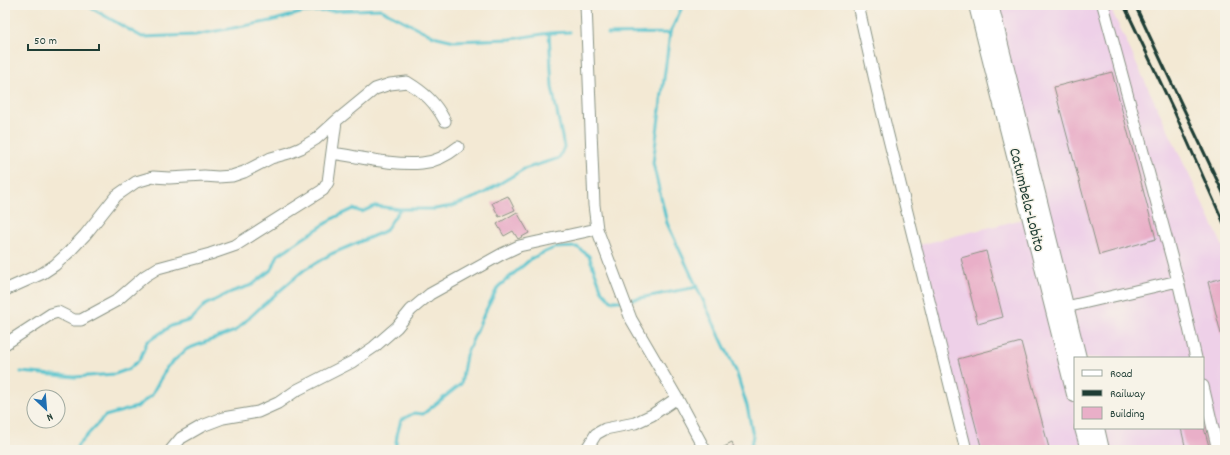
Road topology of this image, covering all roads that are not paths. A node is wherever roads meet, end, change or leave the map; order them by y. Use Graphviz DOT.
graph roads {
  1 [pos="586,5"];
  2 [pos="858,5"];
  3 [pos="977,5"];
  4 [pos="990,5"];
  5 [pos="1102,5"];
  6 [pos="336,120"];
  7 [pos="445,121"];
  8 [pos="458,147"];
  9 [pos="332,153"];
  10 [pos="597,229"];
  11 [pos="1178,281"];
  12 [pos="5,290"];
  13 [pos="1066,307"];
  14 [pos="5,344"];
  15 [pos="1078,357"];
  16 [pos="1196,357"];
  17 [pos="1074,390"];
  18 [pos="1204,390"];
  19 [pos="678,398"];
  20 [pos="1083,429"];
  21 [pos="1096,429"];
  22 [pos="171,450"];
  23 [pos="586,450"];
  24 [pos="705,450"];
  25 [pos="966,450"];
  26 [pos="1089,450"];
  27 [pos="1101,450"];
  28 [pos="1218,450"];
  1 -- 10 [label="street"];
  2 -- 25 [label="street"];
  3 -- 17 [label="highway, Catumbela-Lobito"];
  4 -- 13 [label="highway, Catumbela-Lobito"];
  5 -- 11 [label="street"];
  6 -- 7 [label="street"];
  6 -- 9 [label="street"];
  6 -- 12 [label="street"];
  8 -- 9 [label="street"];
  9 -- 14 [label="street"];
  10 -- 19 [label="street"];
  10 -- 22 [label="street"];
  11 -- 13 [label="street"];
  11 -- 16 [label="street"];
  13 -- 15 [label="highway, Catumbela-Lobito"];
  18 -- 28 [label="street"];
  19 -- 23 [label="street"];
  19 -- 24 [label="street"];
  20 -- 26 [label="highway"];
  21 -- 27 [label="highway"];
}
